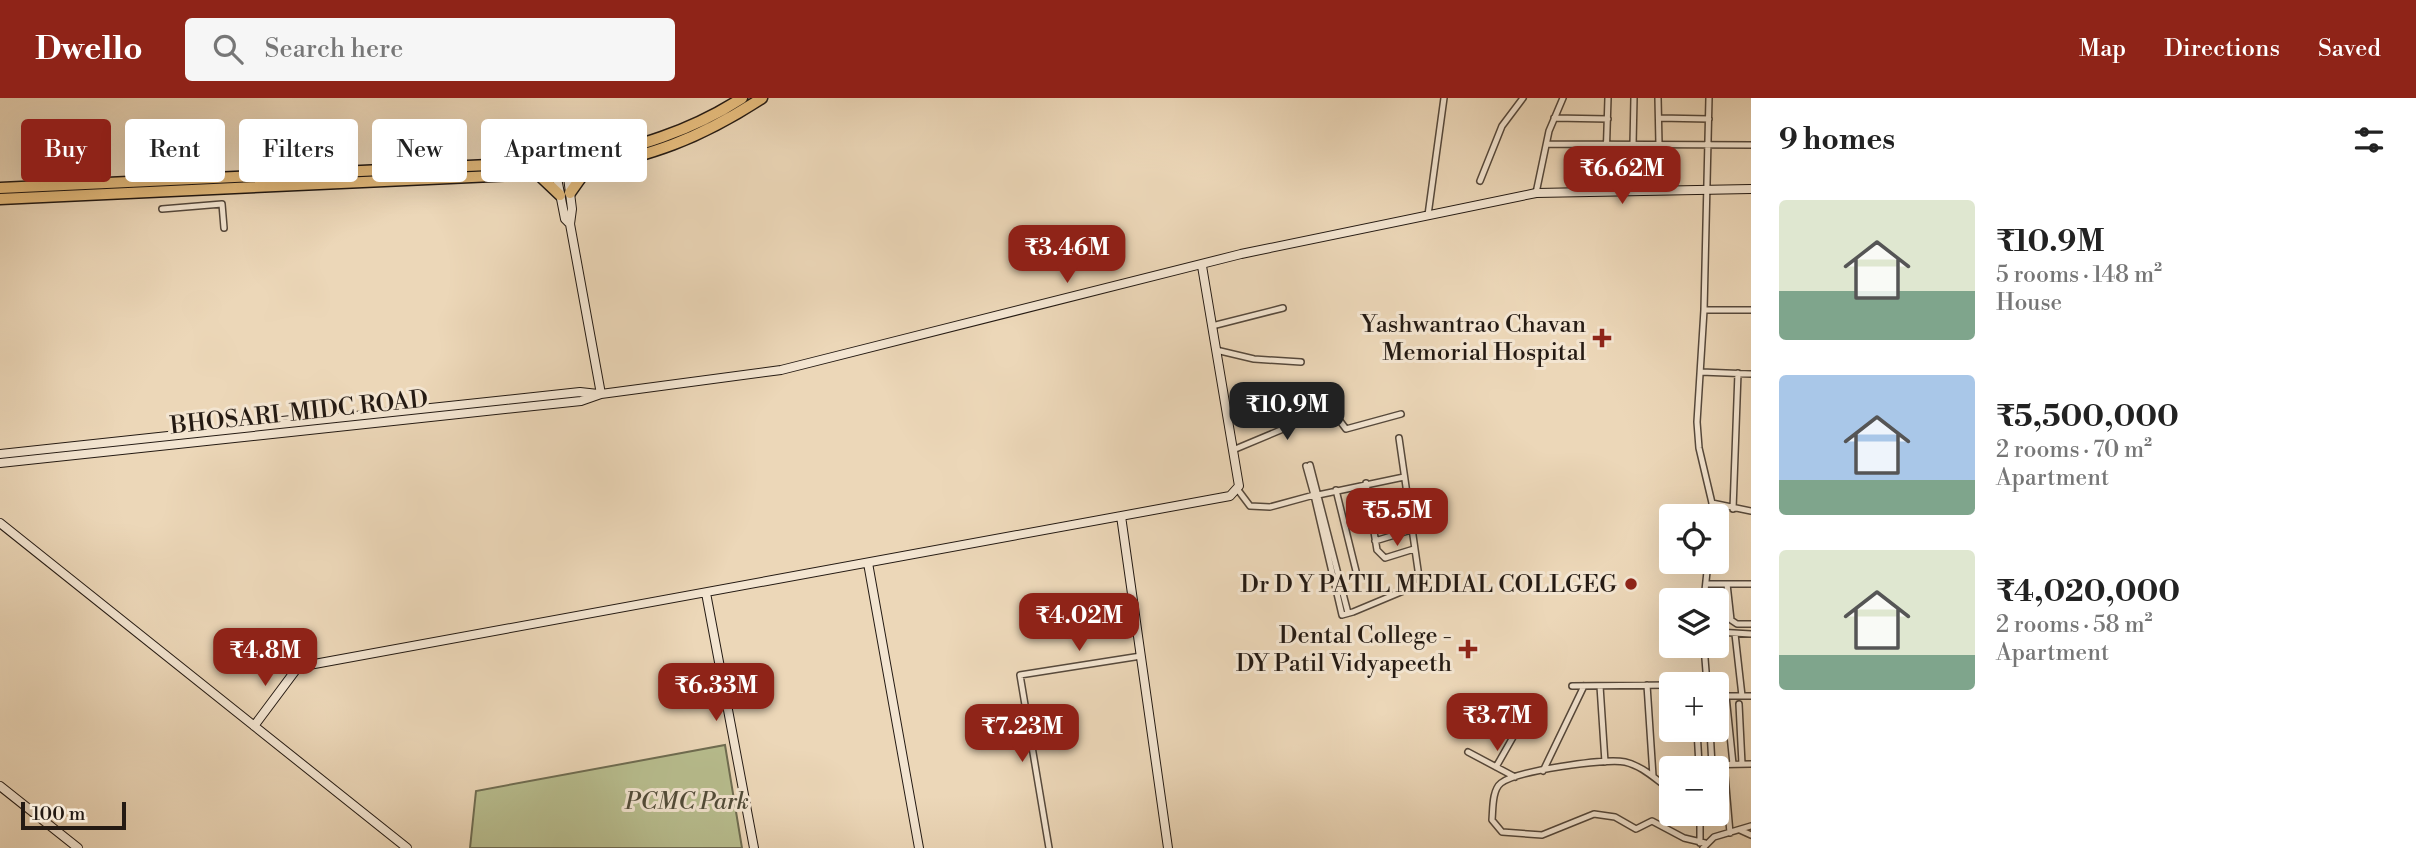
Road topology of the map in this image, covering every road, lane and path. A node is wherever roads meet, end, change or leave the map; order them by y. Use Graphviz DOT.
graph roads {
  1 [pos="742,98"];
  2 [pos="762,98"];
  3 [pos="1444,98"];
  4 [pos="1523,98"];
  5 [pos="1563,98"];
  6 [pos="1608,98"];
  7 [pos="1634,98"];
  8 [pos="1658,98"];
  9 [pos="1709,98"];
  10 [pos="1554,118"];
  11 [pos="1659,118"];
  12 [pos="1608,119"];
  13 [pos="1709,119"];
  14 [pos="647,143"];
  15 [pos="1547,144"];
  16 [pos="1660,144"];
  17 [pos="1608,145"];
  18 [pos="1633,145"];
  19 [pos="1708,145"];
  20 [pos="1751,145"];
  21 [pos="647,154"];
  22 [pos="481,171"];
  23 [pos="481,179"];
  24 [pos="1480,181"];
  25 [pos="548,182"];
  26 [pos="563,182"];
  27 [pos="576,182"];
  28 [pos="0,188"];
  29 [pos="1751,188"];
  30 [pos="1707,190"];
  31 [pos="1660,191"];
  32 [pos="1605,192"];
  33 [pos="1536,193"];
  34 [pos="565,194"];
  35 [pos="0,199"];
  36 [pos="162,209"];
  37 [pos="1428,215"];
  38 [pos="224,228"];
  39 [pos="1202,266"];
  40 [pos="1283,308"];
  41 [pos="1704,310"];
  42 [pos="1751,310"];
  43 [pos="1212,326"];
  44 [pos="1216,350"];
  45 [pos="1301,362"];
  46 [pos="1701,372"];
  47 [pos="1738,373"];
  48 [pos="1751,374"];
  49 [pos="601,394"];
  50 [pos="1401,414"];
  51 [pos="1399,438"];
  52 [pos="1233,450"];
  53 [pos="0,454"];
  54 [pos="0,463"];
  55 [pos="1308,466"];
  56 [pos="1404,477"];
  57 [pos="1366,484"];
  58 [pos="1237,490"];
  59 [pos="1336,490"];
  60 [pos="1316,495"];
  61 [pos="1712,503"];
  62 [pos="1733,509"];
  63 [pos="1751,511"];
  64 [pos="1121,516"];
  65 [pos="0,523"];
  66 [pos="1411,530"];
  67 [pos="1375,541"];
  68 [pos="1414,549"];
  69 [pos="868,563"];
  70 [pos="1356,570"];
  71 [pos="1706,574"];
  72 [pos="1706,584"];
  73 [pos="1727,584"];
  74 [pos="1751,584"];
  75 [pos="1706,588"];
  76 [pos="706,593"];
  77 [pos="1751,624"];
  78 [pos="1729,633"];
  79 [pos="1735,634"];
  80 [pos="1751,635"];
  81 [pos="1141,656"];
  82 [pos="1647,685"];
  83 [pos="1659,685"];
  84 [pos="1572,686"];
  85 [pos="1584,686"];
  86 [pos="1600,686"];
  87 [pos="1729,696"];
  88 [pos="1742,696"];
  89 [pos="1751,696"];
  90 [pos="1739,704"];
  91 [pos="1521,723"];
  92 [pos="1729,725"];
  93 [pos="254,726"];
  94 [pos="1468,752"];
  95 [pos="1605,762"];
  96 [pos="1729,764"];
  97 [pos="1733,764"];
  98 [pos="1742,764"];
  99 [pos="1751,764"];
  100 [pos="1496,767"];
  101 [pos="1543,771"];
  102 [pos="1515,776"];
  103 [pos="1653,778"];
  104 [pos="1659,782"];
  105 [pos="0,786"];
  106 [pos="1729,821"];
  107 [pos="1701,826"];
  108 [pos="1751,826"];
  109 [pos="1740,830"];
  110 [pos="1730,832"];
  111 [pos="1751,835"];
  112 [pos="1703,845"];
  113 [pos="78,848"];
  114 [pos="407,848"];
  115 [pos="754,848"];
  116 [pos="919,848"];
  117 [pos="1049,848"];
  118 [pos="1168,848"];
  1 -- 14 [label="highway"];
  2 -- 21 [label="highway"];
  3 -- 37 [label="street"];
  4 -- 24 [label="street"];
  5 -- 10 [label="street"];
  6 -- 12 [label="street"];
  7 -- 18 [label="street"];
  8 -- 11 [label="street"];
  9 -- 13 [label="street"];
  10 -- 12 [label="street"];
  10 -- 15 [label="street"];
  11 -- 13 [label="street"];
  11 -- 16 [label="street"];
  12 -- 17 [label="street"];
  13 -- 19 [label="street"];
  15 -- 17 [label="street"];
  15 -- 33 [label="street"];
  16 -- 18 [label="street"];
  16 -- 19 [label="street"];
  16 -- 31 [label="street"];
  17 -- 18 [label="street"];
  17 -- 32 [label="street"];
  19 -- 20 [label="street"];
  19 -- 30 [label="street"];
  22 -- 28 [label="highway"];
  23 -- 35 [label="highway"];
  25 -- 34 [label="highway"];
  26 -- 34 [label="street"];
  27 -- 34 [label="highway"];
  29 -- 30 [label="street"];
  30 -- 31 [label="street"];
  30 -- 41 [label="street"];
  31 -- 32 [label="street"];
  32 -- 33 [label="street"];
  33 -- 37 [label="street"];
  34 -- 49 [label="street"];
  36 -- 38 [label="street"];
  37 -- 39 [label="street"];
  39 -- 43 [label="street"];
  39 -- 49 [label="street"];
  40 -- 43 [label="street"];
  41 -- 42 [label="street"];
  41 -- 46 [label="street"];
  43 -- 44 [label="street"];
  44 -- 45 [label="street"];
  44 -- 52 [label="street"];
  46 -- 47 [label="street"];
  46 -- 61 [label="street"];
  47 -- 48 [label="street"];
  47 -- 62 [label="street"];
  49 -- 53 [label="street, BHOSARI-MIDC ROAD"];
  49 -- 54 [label="street, BHOSARI-MIDC ROAD"];
  50 -- 52 [label="street"];
  51 -- 56 [label="street"];
  52 -- 58 [label="street"];
  55 -- 60 [label="street"];
  56 -- 57 [label="street"];
  56 -- 66 [label="street"];
  57 -- 59 [label="street"];
  57 -- 67 [label="street"];
  58 -- 60 [label="street"];
  58 -- 64 [label="street"];
  59 -- 60 [label="street"];
  59 -- 70 [label="street"];
  60 -- 68 [label="street"];
  61 -- 62 [label="street"];
  62 -- 63 [label="street"];
  64 -- 69 [label="street"];
  64 -- 81 [label="street"];
  65 -- 93 [label="street"];
  66 -- 67 [label="street"];
  66 -- 68 [label="street"];
  67 -- 68 [label="street"];
  69 -- 76 [label="street"];
  69 -- 116 [label="street"];
  71 -- 72 [label="street"];
  72 -- 73 [label="street"];
  72 -- 75 [label="street"];
  73 -- 74 [label="street"];
  73 -- 77 [label="street"];
  76 -- 93 [label="street"];
  76 -- 115 [label="street"];
  78 -- 79 [label="street"];
  79 -- 80 [label="street"];
  79 -- 88 [label="street"];
  81 -- 117 [label="street"];
  81 -- 118 [label="street"];
  82 -- 83 [label="street"];
  82 -- 86 [label="street"];
  82 -- 103 [label="street"];
  84 -- 85 [label="street"];
  85 -- 86 [label="street"];
  85 -- 101 [label="street"];
  86 -- 95 [label="street"];
  87 -- 88 [label="street"];
  88 -- 89 [label="street"];
  90 -- 98 [label="street"];
  91 -- 100 [label="street"];
  92 -- 97 [label="street"];
  93 -- 114 [label="street"];
  94 -- 100 [label="street"];
  95 -- 101 [label="street"];
  95 -- 103 [label="street"];
  96 -- 97 [label="street"];
  97 -- 98 [label="street"];
  98 -- 99 [label="street"];
  100 -- 102 [label="street"];
  101 -- 102 [label="street"];
  102 -- 112 [label="street"];
  103 -- 104 [label="street"];
  105 -- 113 [label="street"];
  106 -- 110 [label="street"];
  107 -- 112 [label="street"];
  108 -- 109 [label="street"];
  109 -- 110 [label="street"];
  109 -- 111 [label="street"];
  110 -- 112 [label="street"];
}
